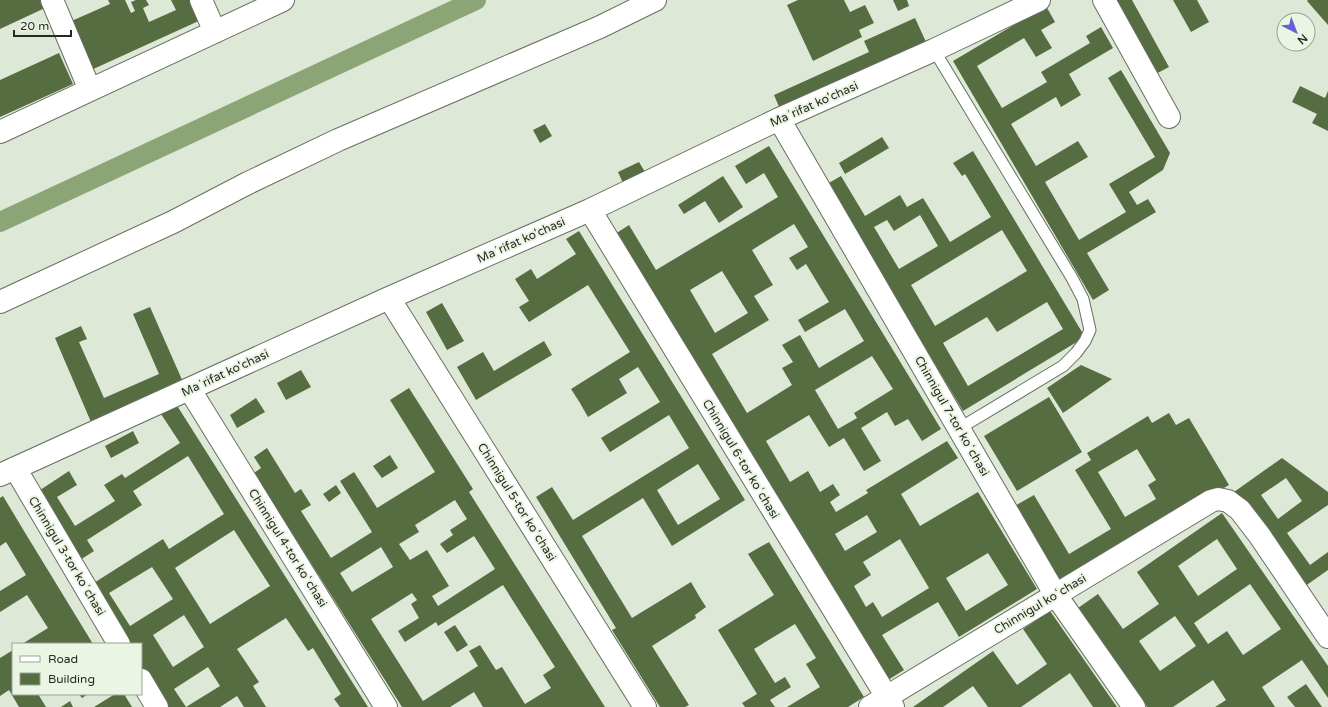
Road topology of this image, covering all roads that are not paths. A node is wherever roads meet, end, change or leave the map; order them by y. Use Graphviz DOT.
graph roads {
  1 [pos="52,0"];
  2 [pos="201,0"];
  3 [pos="283,0"];
  4 [pos="655,0"];
  5 [pos="1039,0"];
  6 [pos="1104,0"];
  7 [pos="215,32"];
  8 [pos="934,50"];
  9 [pos="90,90"];
  10 [pos="1169,117"];
  11 [pos="779,119"];
  12 [pos="0,132"];
  13 [pos="590,210"];
  14 [pos="390,298"];
  15 [pos="0,302"];
  16 [pos="190,390"];
  17 [pos="960,428"];
  18 [pos="7,471"];
  19 [pos="1056,594"];
  20 [pos="1328,637"];
  21 [pos="118,643"];
  22 [pos="142,682"];
  23 [pos="883,704"];
  24 [pos="157,707"];
  25 [pos="386,707"];
  26 [pos="644,707"];
  27 [pos="1134,707"];
  1 -- 9 [label="street"];
  2 -- 7 [label="street"];
  3 -- 7 [label="street"];
  4 -- 15 [label="street"];
  5 -- 8 [label="street, Maʼrifat ko'chasi"];
  6 -- 10 [label="street"];
  7 -- 9 [label="street"];
  8 -- 11 [label="street, Maʼrifat ko'chasi"];
  8 -- 17 [label="lane"];
  9 -- 12 [label="street"];
  11 -- 13 [label="street, Maʼrifat ko'chasi"];
  11 -- 17 [label="street, Chinnigul 7-tor koʻchasi"];
  13 -- 14 [label="street, Maʼrifat ko'chasi"];
  13 -- 23 [label="street, Chinnigul 6-tor koʻchasi"];
  14 -- 16 [label="street, Maʼrifat ko'chasi"];
  14 -- 26 [label="street, Chinnigul 5-tor koʻchasi"];
  16 -- 18 [label="street, Maʼrifat ko'chasi"];
  16 -- 25 [label="street, Chinnigul 4-tor koʻchasi"];
  17 -- 19 [label="street, Chinnigul 7-tor koʻchasi"];
  18 -- 21 [label="street, Chinnigul 3-tor koʻchasi"];
  19 -- 20 [label="street, Chinnigul koʻchasi"];
  19 -- 23 [label="street, Chinnigul koʻchasi"];
  19 -- 27 [label="street, Chinnigul 7-tor koʻchasi"];
  22 -- 24 [label="street"];
}
